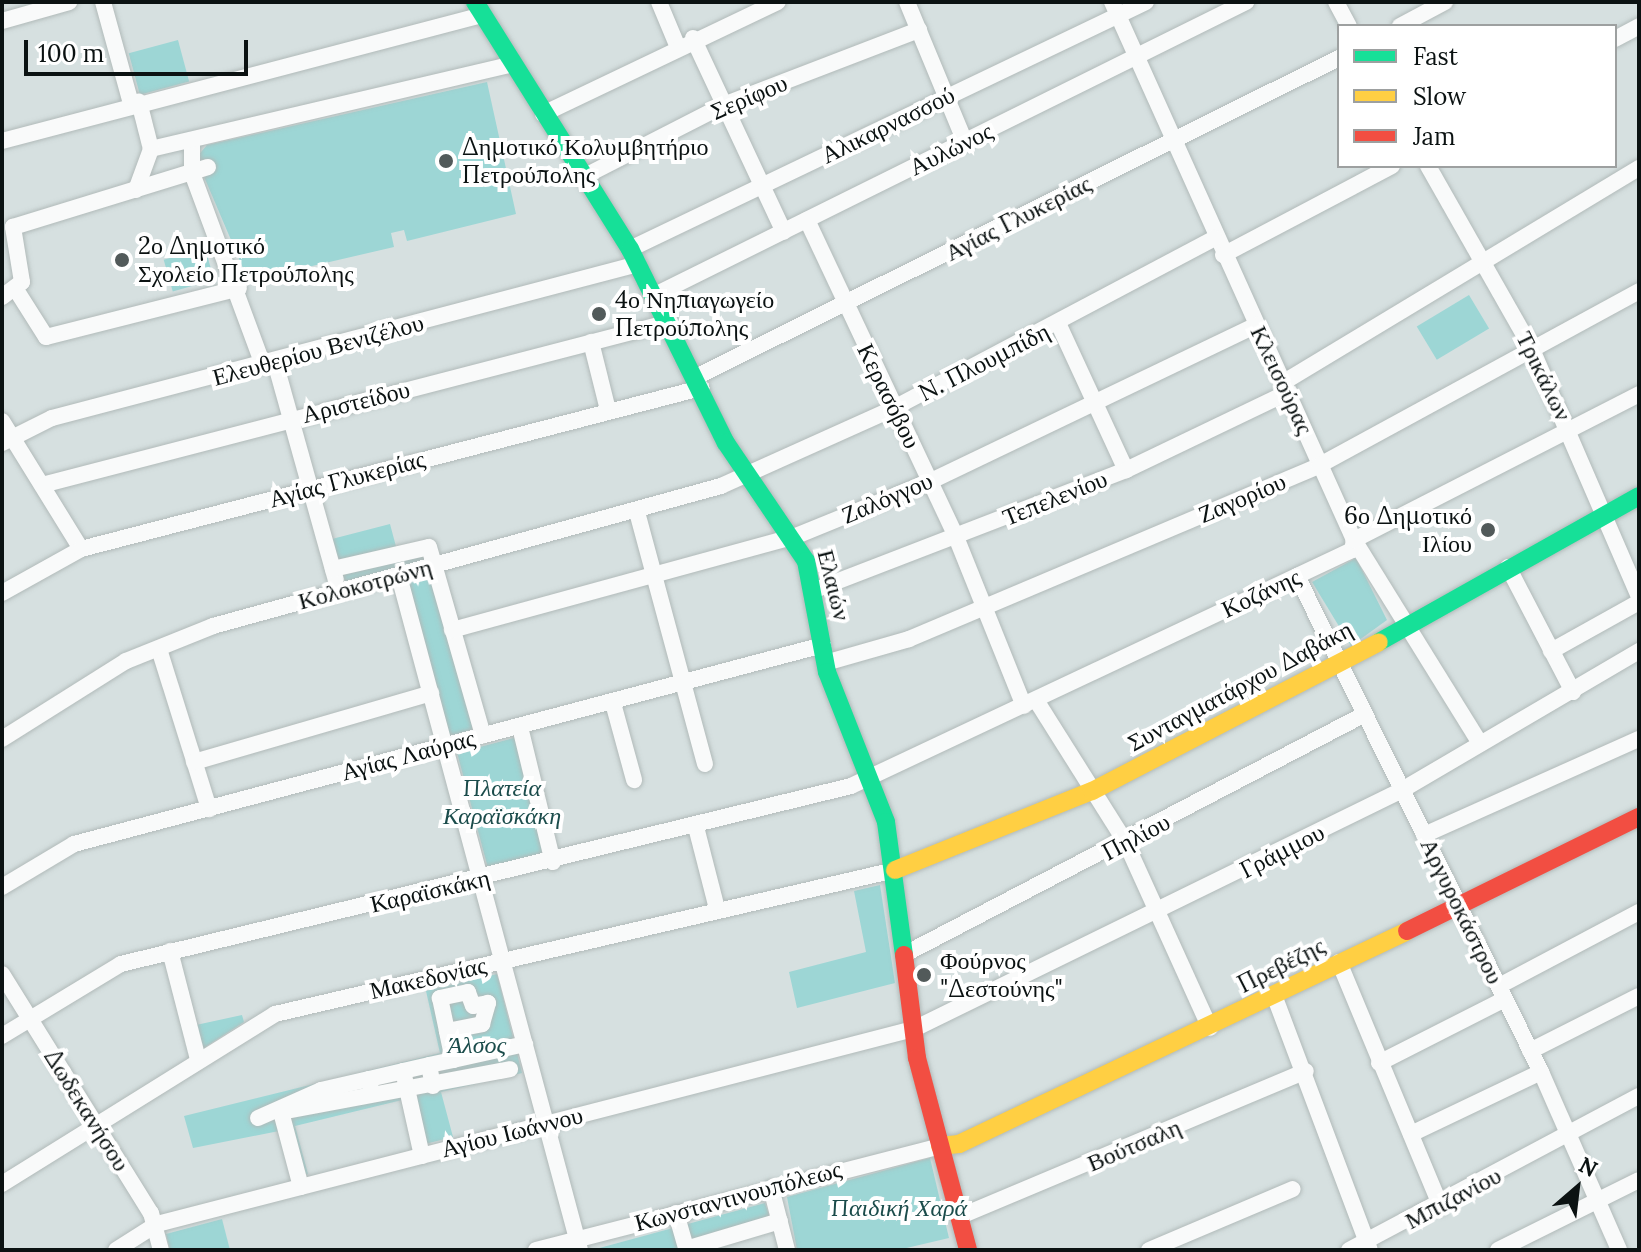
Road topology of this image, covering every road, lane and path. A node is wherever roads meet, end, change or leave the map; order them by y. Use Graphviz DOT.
graph roads {
  1 [pos="69,2"];
  2 [pos="103,2"];
  3 [pos="659,2"];
  4 [pos="778,2"];
  5 [pos="907,2"];
  6 [pos="1146,2"];
  7 [pos="1246,2"];
  8 [pos="1336,2"];
  9 [pos="1445,2"];
  10 [pos="478,9"];
  11 [pos="1115,9"];
  12 [pos="2,21"];
  13 [pos="1348,24"];
  14 [pos="1404,24"];
  15 [pos="1639,26"];
  16 [pos="919,30"];
  17 [pos="1617,38"];
  18 [pos="685,41"];
  19 [pos="1136,57"];
  20 [pos="1337,59"];
  21 [pos="513,64"];
  22 [pos="947,97"];
  23 [pos="135,103"];
  24 [pos="726,104"];
  25 [pos="543,114"];
  26 [pos="2,141"];
  27 [pos="192,141"];
  28 [pos="1172,141"];
  29 [pos="965,142"];
  30 [pos="151,149"];
  31 [pos="208,167"];
  32 [pos="1388,168"];
  33 [pos="1429,168"];
  34 [pos="1639,168"];
  35 [pos="192,173"];
  36 [pos="585,176"];
  37 [pos="762,186"];
  38 [pos="136,190"];
  39 [pos="807,220"];
  40 [pos="784,232"];
  41 [pos="1215,238"];
  42 [pos="1223,255"];
  43 [pos="634,257"];
  44 [pos="1481,259"];
  45 [pos="239,288"];
  46 [pos="1639,291"];
  47 [pos="9,292"];
  48 [pos="655,295"];
  49 [pos="846,305"];
  50 [pos="670,322"];
  51 [pos="1058,323"];
  52 [pos="1256,325"];
  53 [pos="591,342"];
  54 [pos="1531,347"];
  55 [pos="269,363"];
  56 [pos="699,382"];
  57 [pos="1286,387"];
  58 [pos="1639,394"];
  59 [pos="1093,404"];
  60 [pos="892,409"];
  61 [pos="608,410"];
  62 [pos="291,419"];
  63 [pos="2,421"];
  64 [pos="1570,430"];
  65 [pos="7,440"];
  66 [pos="1320,465"];
  67 [pos="1126,470"];
  68 [pos="747,475"];
  69 [pos="931,481"];
  70 [pos="42,485"];
  71 [pos="309,489"];
  72 [pos="1639,496"];
  73 [pos="637,512"];
  74 [pos="1601,517"];
  75 [pos="796,536"];
  76 [pos="956,537"];
  77 [pos="1354,540"];
  78 [pos="81,549"];
  79 [pos="435,566"];
  80 [pos="1508,567"];
  81 [pos="333,569"];
  82 [pos="399,576"];
  83 [pos="656,576"];
  84 [pos="1297,576"];
  85 [pos="815,590"];
  86 [pos="339,591"];
  87 [pos="2,593"];
  88 [pos="1639,596"];
  89 [pos="1639,602"];
  90 [pos="986,604"];
  91 [pos="1404,623"];
  92 [pos="452,630"];
  93 [pos="159,649"];
  94 [pos="1551,651"];
  95 [pos="1639,651"];
  96 [pos="824,654"];
  97 [pos="1340,664"];
  98 [pos="683,684"];
  99 [pos="1573,692"];
  100 [pos="431,693"];
  101 [pos="613,703"];
  102 [pos="1030,703"];
  103 [pos="1365,714"];
  104 [pos="520,727"];
  105 [pos="483,735"];
  106 [pos="2,739"];
  107 [pos="1639,739"];
  108 [pos="1480,743"];
  109 [pos="445,745"];
  110 [pos="194,762"];
  111 [pos="705,764"];
  112 [pos="871,778"];
  113 [pos="634,780"];
  114 [pos="1402,790"];
  115 [pos="1092,791"];
  116 [pos="209,809"];
  117 [pos="1639,817"];
  118 [pos="696,827"];
  119 [pos="1424,835"];
  120 [pos="1126,843"];
  121 [pos="553,862"];
  122 [pos="895,870"];
  123 [pos="481,880"];
  124 [pos="2,887"];
  125 [pos="1459,905"];
  126 [pos="717,909"];
  127 [pos="1639,912"];
  128 [pos="1156,916"];
  129 [pos="170,951"];
  130 [pos="905,954"];
  131 [pos="502,961"];
  132 [pos="1339,962"];
  133 [pos="452,973"];
  134 [pos="2,974"];
  135 [pos="1502,993"];
  136 [pos="457,994"];
  137 [pos="1274,995"];
  138 [pos="1639,996"];
  139 [pos="30,1019"];
  140 [pos="1210,1028"];
  141 [pos="914,1029"];
  142 [pos="447,1031"];
  143 [pos="2,1036"];
  144 [pos="525,1044"];
  145 [pos="505,1049"];
  146 [pos="1530,1051"];
  147 [pos="198,1059"];
  148 [pos="453,1060"];
  149 [pos="1379,1063"];
  150 [pos="530,1064"];
  151 [pos="429,1065"];
  152 [pos="510,1069"];
  153 [pos="403,1071"];
  154 [pos="1306,1071"];
  155 [pos="1541,1072"];
  156 [pos="369,1079"];
  157 [pos="433,1086"];
  158 [pos="321,1090"];
  159 [pos="408,1091"];
  160 [pos="1639,1096"];
  161 [pos="373,1098"];
  162 [pos="326,1109"];
  163 [pos="281,1112"];
  164 [pos="258,1118"];
  165 [pos="546,1124"];
  166 [pos="96,1125"];
  167 [pos="1570,1133"];
  168 [pos="1411,1134"];
  169 [pos="940,1146"];
  170 [pos="422,1156"];
  171 [pos="1639,1180"];
  172 [pos="2,1184"];
  173 [pos="301,1187"];
  174 [pos="771,1188"];
  175 [pos="1293,1189"];
  176 [pos="1597,1200"];
  177 [pos="1441,1207"];
  178 [pos="676,1213"];
  179 [pos="961,1216"];
  180 [pos="780,1221"];
  181 [pos="157,1224"];
  182 [pos="579,1244"];
  183 [pos="1369,1246"];
  184 [pos="116,1250"];
  185 [pos="161,1250"];
  186 [pos="536,1250"];
  187 [pos="684,1250"];
  188 [pos="787,1250"];
  189 [pos="968,1250"];
  190 [pos="1149,1250"];
  191 [pos="1349,1250"];
  192 [pos="1498,1250"];
  193 [pos="1619,1250"];
  1 -- 12 [label="street"];
  2 -- 23 [label="street"];
  3 -- 18 [label="street"];
  4 -- 18 [label="street"];
  5 -- 16 [label="street"];
  6 -- 11 [label="street, Αλικαρνασσού"];
  7 -- 19 [label="street, Αυλώνος"];
  8 -- 13 [label="street"];
  9 -- 14 [label="street"];
  10 -- 21 [label="street, Ελαιών"];
  10 -- 23 [label="street"];
  11 -- 19 [label="street, Κλεισούρας"];
  11 -- 22 [label="street, Αλικαρνασσού"];
  15 -- 17 [label="street"];
  16 -- 22 [label="street"];
  16 -- 24 [label="street, Σερίφου"];
  18 -- 24 [label="street"];
  18 -- 25 [label="street"];
  19 -- 28 [label="street, Κλεισούρας"];
  19 -- 29 [label="street, Αυλώνος"];
  20 -- 28 [label="street, Αγίας Γλυκερίας"];
  21 -- 25 [label="street, Ελαιών"];
  21 -- 27 [label="street"];
  22 -- 29 [label="street"];
  22 -- 37 [label="street, Αλικαρνασσού"];
  23 -- 26 [label="street"];
  23 -- 30 [label="street"];
  24 -- 36 [label="street, Σερίφου"];
  24 -- 37 [label="street"];
  25 -- 36 [label="street, Ελαιών"];
  27 -- 30 [label="street"];
  27 -- 35 [label="street"];
  28 -- 41 [label="street, Κλεισούρας"];
  28 -- 49 [label="street, Αγίας Γλυκερίας"];
  29 -- 39 [label="street, Αυλώνος"];
  30 -- 38 [label="street"];
  31 -- 35 [label="street"];
  32 -- 42 [label="street"];
  33 -- 44 [label="street, Τρικάλων"];
  34 -- 44 [label="street, Τεπελενίου"];
  35 -- 38 [label="street"];
  35 -- 45 [label="street"];
  36 -- 43 [label="street, Ελαιών"];
  37 -- 40 [label="street"];
  37 -- 43 [label="street, Αλικαρνασσού"];
  38 -- 47 [label="street"];
  39 -- 40 [label="street, Αυλώνος"];
  39 -- 49 [label="street, Κερασόβου"];
  40 -- 48 [label="street, Αυλώνος"];
  41 -- 42 [label="street, Κλεισούρας"];
  41 -- 51 [label="street, N. Πλουμπίδη"];
  42 -- 52 [label="street, Κλεισούρας"];
  43 -- 48 [label="street, Ελαιών"];
  43 -- 55 [label="street, Ελευθερίου Βενιζέλου"];
  44 -- 54 [label="street, Τρικάλων"];
  44 -- 57 [label="street, Τεπελενίου"];
  45 -- 47 [label="street"];
  45 -- 55 [label="street"];
  46 -- 54 [label="street, Ζαγορίου"];
  48 -- 50 [label="street, Ελαιών"];
  49 -- 56 [label="street, Αγίας Γλυκερίας"];
  49 -- 60 [label="street, Κερασόβου"];
  50 -- 53 [label="street, Αριστείδου"];
  50 -- 56 [label="street, Ελαιών"];
  51 -- 59 [label="street"];
  51 -- 60 [label="street, N. Πλουμπίδη"];
  52 -- 57 [label="street, Κλεισούρας"];
  52 -- 59 [label="street, Ζαλόγγου"];
  53 -- 61 [label="street"];
  53 -- 62 [label="street, Αριστείδου"];
  54 -- 64 [label="street, Τρικάλων"];
  54 -- 66 [label="street, Ζαγορίου"];
  55 -- 62 [label="street"];
  55 -- 65 [label="street, Ελευθερίου Βενιζέλου"];
  56 -- 61 [label="street, Αγίας Γλυκερίας"];
  56 -- 68 [label="street, Ελαιών"];
  57 -- 66 [label="street, Κλεισούρας"];
  57 -- 67 [label="street, Τεπελενίου"];
  58 -- 64 [label="street, Κοζάνης"];
  59 -- 67 [label="street"];
  59 -- 69 [label="street, Ζαλόγγου"];
  60 -- 68 [label="street, N. Πλουμπίδη"];
  60 -- 69 [label="street, Κερασόβου"];
  61 -- 71 [label="street, Αγίας Γλυκερίας"];
  62 -- 70 [label="street, Αριστείδου"];
  62 -- 71 [label="street"];
  63 -- 65 [label="street"];
  64 -- 74 [label="street, Τρικάλων"];
  64 -- 77 [label="street, Κοζάνης"];
  65 -- 70 [label="street"];
  66 -- 77 [label="street, Κλεισούρας"];
  66 -- 90 [label="street, Ζαγορίου"];
  67 -- 76 [label="street, Τεπελενίου"];
  68 -- 73 [label="street, Κολοκοτρώνη"];
  68 -- 75 [label="street, Ελαιών"];
  69 -- 75 [label="street, Ζαλόγγου"];
  69 -- 76 [label="street, Κερασόβου"];
  70 -- 78 [label="street"];
  71 -- 78 [label="street, Αγίας Γλυκερίας"];
  71 -- 81 [label="street"];
  72 -- 74 [label="street, Συνταγματάρχου Δαβάκη"];
  73 -- 79 [label="street, Κολοκοτρώνη"];
  73 -- 83 [label="street"];
  74 -- 80 [label="street, Συνταγματάρχου Δαβάκη"];
  74 -- 88 [label="street, Τρικάλων"];
  75 -- 83 [label="street, Ζαλόγγου"];
  75 -- 85 [label="street, Ελαιών"];
  76 -- 85 [label="street, Τεπελενίου"];
  76 -- 90 [label="street, Κερασόβου"];
  77 -- 84 [label="street, Κοζάνης"];
  77 -- 91 [label="street, Κλεισούρας"];
  78 -- 87 [label="street, Αγίας Γλυκερίας"];
  79 -- 81 [label="street"];
  79 -- 82 [label="street, Κολοκοτρώνη"];
  79 -- 92 [label="street"];
  80 -- 91 [label="street, Συνταγματάρχου Δαβάκη"];
  80 -- 94 [label="street"];
  81 -- 86 [label="street"];
  82 -- 86 [label="street, Κολοκοτρώνη"];
  82 -- 100 [label="street"];
  83 -- 92 [label="street, Ζαλόγγου"];
  83 -- 98 [label="street"];
  84 -- 97 [label="street, Αργυροκάστρου"];
  84 -- 102 [label="street, Κοζάνης"];
  85 -- 96 [label="street, Ελαιών"];
  86 -- 93 [label="street, Κολοκοτρώνη"];
  89 -- 94 [label="street"];
  90 -- 96 [label="street, Ζαγορίου"];
  90 -- 102 [label="street, Κερασόβου"];
  91 -- 97 [label="street, Συνταγματάρχου Δαβάκη"];
  91 -- 108 [label="street, Κλεισούρας"];
  92 -- 105 [label="street"];
  93 -- 106 [label="street, Κολοκοτρώνη"];
  93 -- 110 [label="street"];
  94 -- 99 [label="street"];
  95 -- 99 [label="street, Γράμμου"];
  96 -- 98 [label="street, Αγίας Λαύρας"];
  96 -- 112 [label="street, Ελαιών"];
  97 -- 103 [label="street, Αργυροκάστρου"];
  97 -- 115 [label="street, Συνταγματάρχου Δαβάκη"];
  98 -- 101 [label="street, Αγίας Λαύρας"];
  98 -- 111 [label="street"];
  99 -- 108 [label="street, Γράμμου"];
  100 -- 109 [label="street"];
  100 -- 110 [label="street"];
  101 -- 104 [label="street, Αγίας Λαύρας"];
  101 -- 113 [label="street"];
  102 -- 112 [label="street, Κοζάνης"];
  102 -- 115 [label="street, Κερασόβου"];
  103 -- 114 [label="street, Αργυροκάστρου"];
  103 -- 120 [label="street, Πηλίου"];
  104 -- 105 [label="street, Αγίας Λαύρας"];
  104 -- 121 [label="street"];
  105 -- 109 [label="street, Αγίας Λαύρας"];
  107 -- 119 [label="street"];
  108 -- 114 [label="street, Γράμμου"];
  109 -- 116 [label="street, Αγίας Λαύρας"];
  109 -- 123 [label="street"];
  110 -- 116 [label="street"];
  112 -- 118 [label="street, Καραϊσκάκη"];
  112 -- 122 [label="street, Ελαιών"];
  114 -- 119 [label="street, Αργυροκάστρου"];
  114 -- 128 [label="street, Γράμμου"];
  115 -- 120 [label="street, Κερασόβου"];
  115 -- 122 [label="street, Συνταγματάρχου Δαβάκη"];
  116 -- 124 [label="street, Αγίας Λαύρας"];
  117 -- 125 [label="street, Πρεβέζης"];
  118 -- 121 [label="street, Καραϊσκάκη"];
  118 -- 126 [label="street"];
  119 -- 125 [label="street, Αργυροκάστρου"];
  120 -- 128 [label="street, Κερασόβου"];
  120 -- 130 [label="street, Πηλίου"];
  121 -- 123 [label="street, Καραϊσκάκη"];
  122 -- 126 [label="street, Μακεδονίας"];
  122 -- 130 [label="street, Ελαιών"];
  123 -- 129 [label="street, Καραϊσκάκη"];
  123 -- 131 [label="street"];
  125 -- 132 [label="street, Πρεβέζης"];
  125 -- 135 [label="street, Αργυροκάστρου"];
  126 -- 131 [label="street, Μακεδονίας"];
  127 -- 135 [label="street"];
  128 -- 140 [label="street, Κερασόβου"];
  128 -- 141 [label="street, Γράμμου"];
  129 -- 139 [label="street, Καραϊσκάκη"];
  129 -- 147 [label="street"];
  130 -- 141 [label="street, Ελαιών"];
  131 -- 133 [label="street, Μακεδονίας"];
  131 -- 144 [label="street"];
  132 -- 137 [label="street, Πρεβέζης"];
  132 -- 149 [label="street"];
  133 -- 136 [label="street"];
  133 -- 147 [label="street, Μακεδονίας"];
  134 -- 139 [label="street, Δωδεκανήσου"];
  135 -- 146 [label="street, Αργυροκάστρου"];
  135 -- 149 [label="street"];
  136 -- 142 [label="street"];
  136 -- 142 [label="street"];
  137 -- 140 [label="street, Πρεβέζης"];
  137 -- 154 [label="street"];
  138 -- 146 [label="street"];
  139 -- 143 [label="street, Καραϊσκάκη"];
  139 -- 166 [label="street, Δωδεκανήσου"];
  140 -- 169 [label="street, Πρεβέζης"];
  141 -- 165 [label="street, Αγίου Ιωάννου"];
  141 -- 169 [label="street, Ελαιών"];
  142 -- 148 [label="street"];
  144 -- 145 [label="street"];
  144 -- 150 [label="street"];
  145 -- 148 [label="street"];
  145 -- 152 [label="street"];
  146 -- 155 [label="street, Αργυροκάστρου"];
  147 -- 166 [label="street, Μακεδονίας"];
  148 -- 151 [label="street"];
  149 -- 168 [label="street"];
  150 -- 152 [label="street"];
  150 -- 165 [label="street"];
  151 -- 153 [label="street"];
  151 -- 157 [label="street"];
  152 -- 157 [label="street"];
  153 -- 156 [label="street"];
  153 -- 159 [label="street"];
  154 -- 179 [label="street, Βούτσαλη"];
  154 -- 183 [label="street"];
  155 -- 167 [label="street, Αργυροκάστρου"];
  155 -- 168 [label="street"];
  156 -- 158 [label="street"];
  156 -- 161 [label="street"];
  157 -- 159 [label="street"];
  158 -- 162 [label="street"];
  158 -- 163 [label="street"];
  159 -- 161 [label="street"];
  159 -- 170 [label="street"];
  160 -- 167 [label="street, Μπιζανίου"];
  161 -- 162 [label="street"];
  162 -- 163 [label="street"];
  163 -- 164 [label="street"];
  163 -- 173 [label="street"];
  165 -- 170 [label="street, Αγίου Ιωάννου"];
  165 -- 182 [label="street"];
  166 -- 172 [label="street, Μακεδονίας"];
  166 -- 181 [label="street, Δωδεκανήσου"];
  167 -- 176 [label="street, Αργυροκάστρου"];
  167 -- 177 [label="street, Μπιζανίου"];
  168 -- 177 [label="street"];
  169 -- 174 [label="street, Κωνσταντινουπόλεως"];
  169 -- 179 [label="street, Ελαιών"];
  170 -- 173 [label="street, Αγίου Ιωάννου"];
  171 -- 176 [label="street"];
  173 -- 181 [label="street, Αγίου Ιωάννου"];
  174 -- 178 [label="street, Κωνσταντινουπόλεως"];
  174 -- 180 [label="street"];
  175 -- 190 [label="street"];
  176 -- 192 [label="street"];
  176 -- 193 [label="street, Αργυροκάστρου"];
  177 -- 183 [label="street, Μπιζανίου"];
  178 -- 182 [label="street, Κωνσταντινουπόλεως"];
  178 -- 187 [label="street"];
  179 -- 189 [label="street, Ελαιών"];
  180 -- 187 [label="street"];
  180 -- 188 [label="street"];
  181 -- 184 [label="street, Αγίου Ιωάννου"];
  181 -- 185 [label="street, Δωδεκανήσου"];
  182 -- 186 [label="street, Κωνσταντινουπόλεως"];
  183 -- 191 [label="street, Μπιζανίου"];
}
